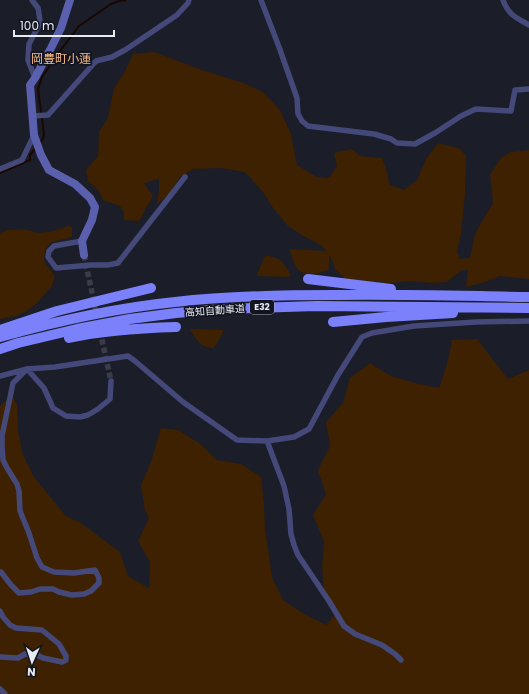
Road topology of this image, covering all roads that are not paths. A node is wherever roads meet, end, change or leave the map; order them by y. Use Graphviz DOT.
graph roads {
  1 [pos="32,0"];
  2 [pos="70,0"];
  3 [pos="189,0"];
  4 [pos="261,0"];
  5 [pos="503,0"];
  6 [pos="529,25"];
  7 [pos="35,78"];
  8 [pos="529,89"];
  9 [pos="39,115"];
  10 [pos="35,139"];
  11 [pos="0,169"];
  12 [pos="185,178"];
  13 [pos="82,241"];
  14 [pos="84,255"];
  15 [pos="308,279"];
  16 [pos="151,288"];
  17 [pos="529,297"];
  18 [pos="529,308"];
  19 [pos="529,321"];
  20 [pos="333,322"];
  21 [pos="176,327"];
  22 [pos="0,330"];
  23 [pos="0,337"];
  24 [pos="0,349"];
  25 [pos="0,353"];
  26 [pos="27,369"];
  27 [pos="0,376"];
  28 [pos="111,381"];
  29 [pos="267,441"];
  30 [pos="0,572"];
  31 [pos="0,611"];
  32 [pos="0,657"];
  33 [pos="402,660"];
  34 [pos="0,689"];
  35 [pos="5,694"];
  1 -- 7 [label="street"];
  2 -- 7 [label="street"];
  3 -- 9 [label="street"];
  4 -- 8 [label="street"];
  5 -- 6 [label="street"];
  7 -- 9 [label="street"];
  9 -- 10 [label="street"];
  10 -- 11 [label="street"];
  10 -- 13 [label="street"];
  12 -- 13 [label="street"];
  13 -- 14 [label="street"];
  15 -- 17 [label="highway"];
  16 -- 22 [label="highway"];
  17 -- 23 [label="highway, 高知自動車道 / E32"];
  18 -- 20 [label="highway"];
  18 -- 24 [label="highway, 高知自動車道 / E32"];
  19 -- 29 [label="street"];
  21 -- 25 [label="highway"];
  26 -- 27 [label="street"];
  26 -- 28 [label="street"];
  26 -- 29 [label="street"];
  26 -- 30 [label="street"];
  29 -- 33 [label="street"];
  31 -- 32 [label="street"];
  34 -- 35 [label="street"];
}
